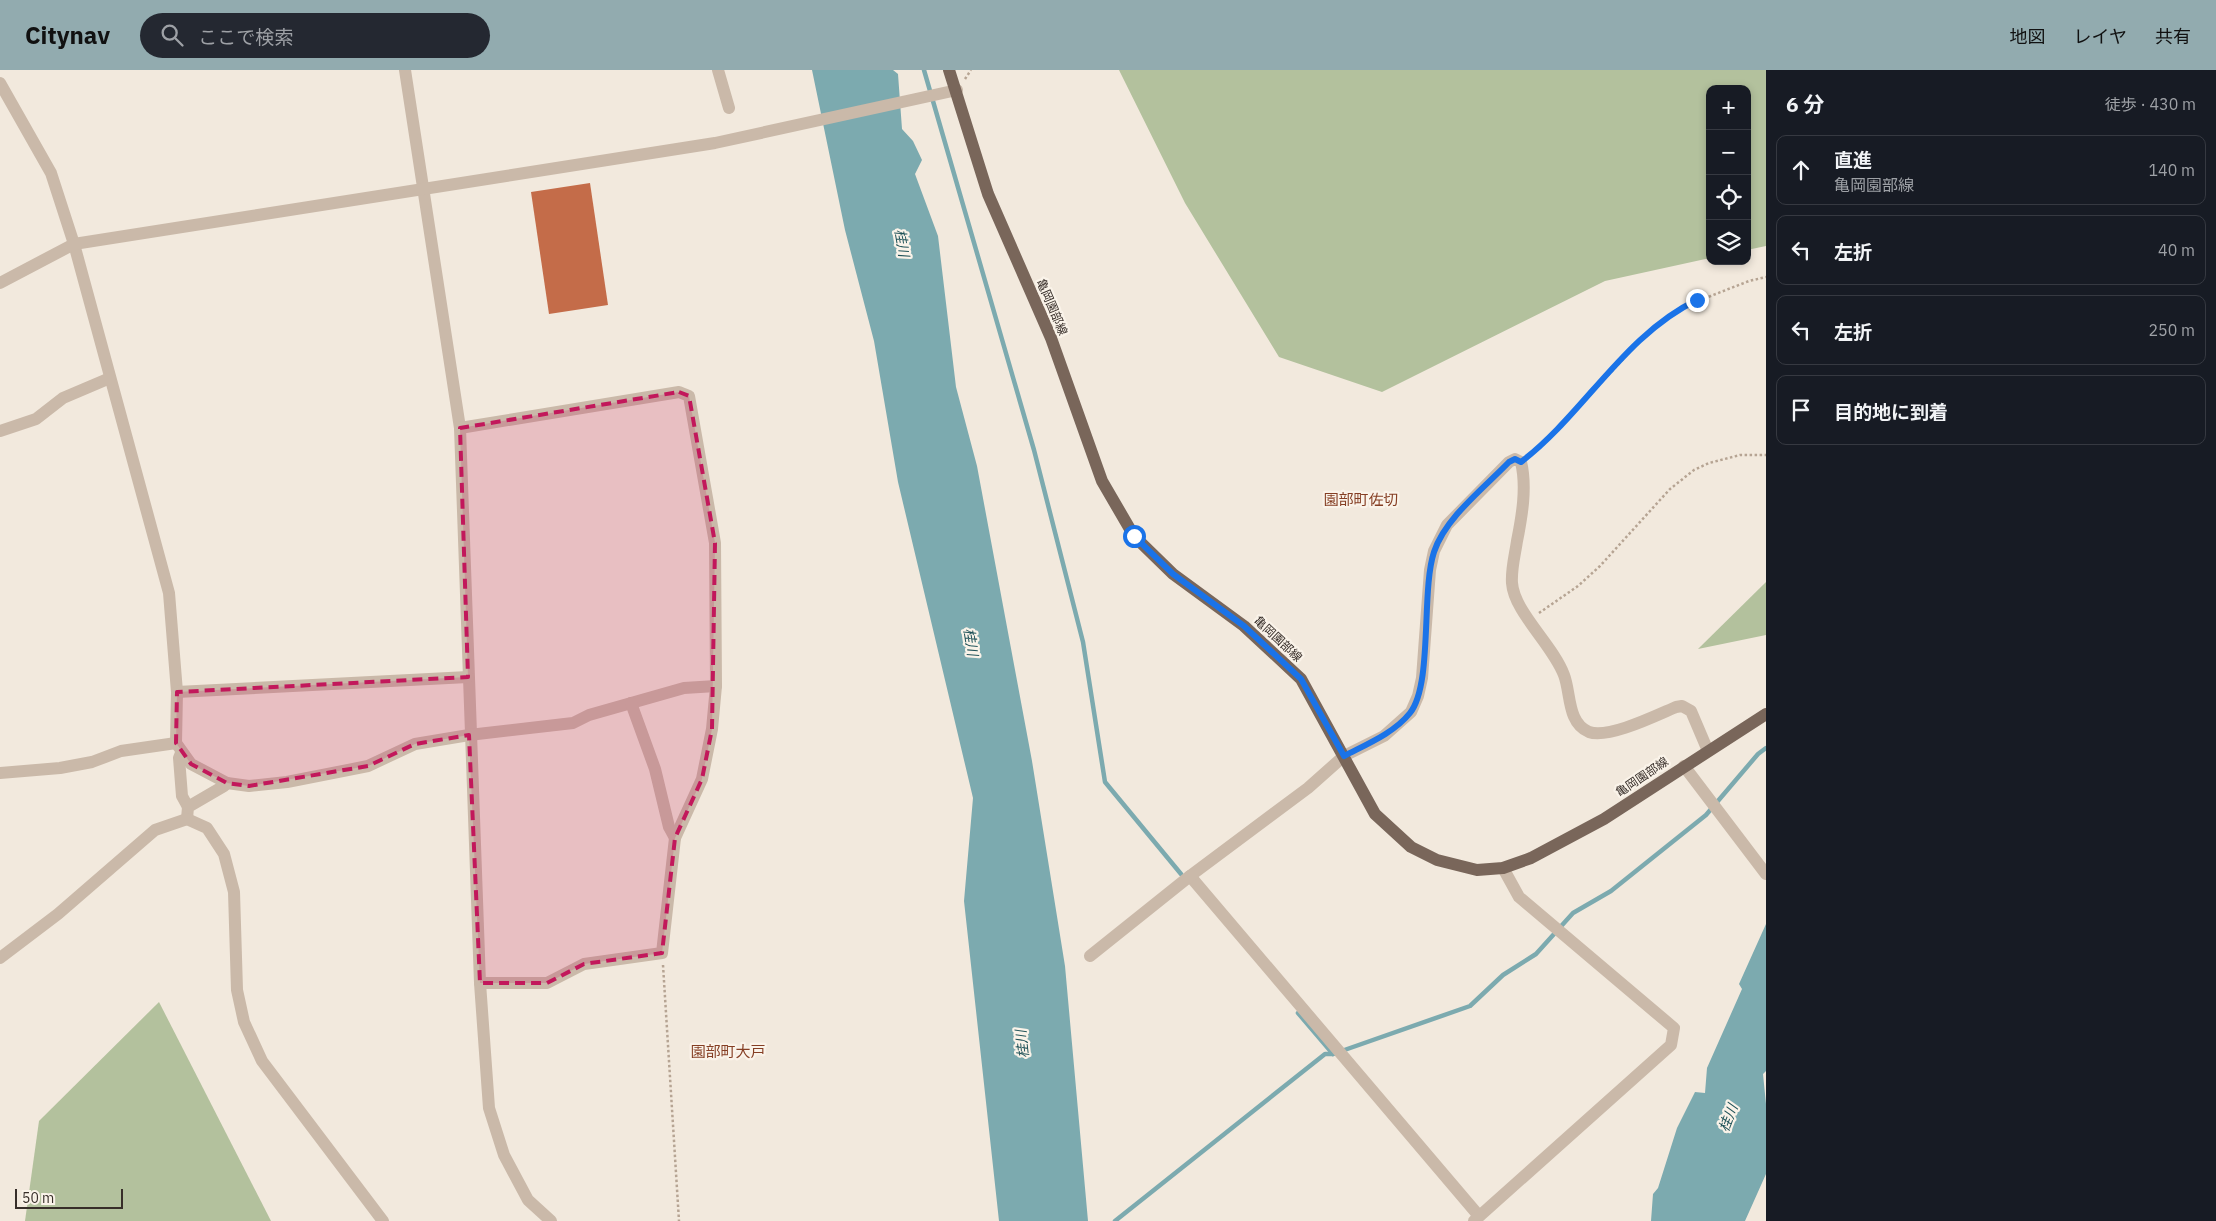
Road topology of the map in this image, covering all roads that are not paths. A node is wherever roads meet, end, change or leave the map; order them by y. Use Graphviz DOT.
graph roads {
  1 [pos="405,70"];
  2 [pos="718,70"];
  3 [pos="949,70"];
  4 [pos="0,83"];
  5 [pos="953,90"];
  6 [pos="729,108"];
  7 [pos="423,190"];
  8 [pos="74,244"];
  9 [pos="0,283"];
  10 [pos="110,378"];
  11 [pos="460,428"];
  12 [pos="0,431"];
  13 [pos="468,677"];
  14 [pos="716,686"];
  15 [pos="177,692"];
  16 [pos="631,703"];
  17 [pos="1766,714"];
  18 [pos="469,734"];
  19 [pos="179,748"];
  20 [pos="1708,751"];
  21 [pos="1344,756"];
  22 [pos="1684,766"];
  23 [pos="0,772"];
  24 [pos="227,783"];
  25 [pos="187,813"];
  26 [pos="675,838"];
  27 [pos="1503,868"];
  28 [pos="1766,874"];
  29 [pos="1190,876"];
  30 [pos="1090,956"];
  31 [pos="0,958"];
  32 [pos="480,983"];
  33 [pos="1476,1219"];
  34 [pos="382,1221"];
  35 [pos="551,1221"];
  1 -- 7 [label="street"];
  2 -- 6 [label="street"];
  3 -- 5 [label="main road, 亀岡園部線"];
  4 -- 8 [label="street"];
  5 -- 7 [label="street"];
  5 -- 21 [label="main road, 亀岡園部線"];
  7 -- 8 [label="street"];
  7 -- 11 [label="street"];
  8 -- 9 [label="street"];
  8 -- 10 [label="street"];
  10 -- 12 [label="street"];
  10 -- 15 [label="street"];
  11 -- 13 [label="street"];
  11 -- 14 [label="street"];
  13 -- 15 [label="street"];
  13 -- 18 [label="street"];
  14 -- 16 [label="street"];
  14 -- 26 [label="street"];
  15 -- 19 [label="street"];
  16 -- 18 [label="street"];
  16 -- 26 [label="street"];
  17 -- 20 [label="main road, 亀岡園部線"];
  18 -- 24 [label="street"];
  18 -- 32 [label="street"];
  19 -- 23 [label="street"];
  19 -- 24 [label="street"];
  19 -- 25 [label="street"];
  20 -- 21 [label="street"];
  20 -- 22 [label="main road, 亀岡園部線"];
  21 -- 27 [label="main road, 亀岡園部線"];
  21 -- 29 [label="street"];
  22 -- 27 [label="main road, 亀岡園部線"];
  22 -- 28 [label="street"];
  24 -- 25 [label="street"];
  25 -- 31 [label="street"];
  25 -- 34 [label="street"];
  26 -- 32 [label="street"];
  27 -- 33 [label="street"];
  29 -- 30 [label="street"];
  29 -- 33 [label="street"];
  32 -- 35 [label="street"];
}
